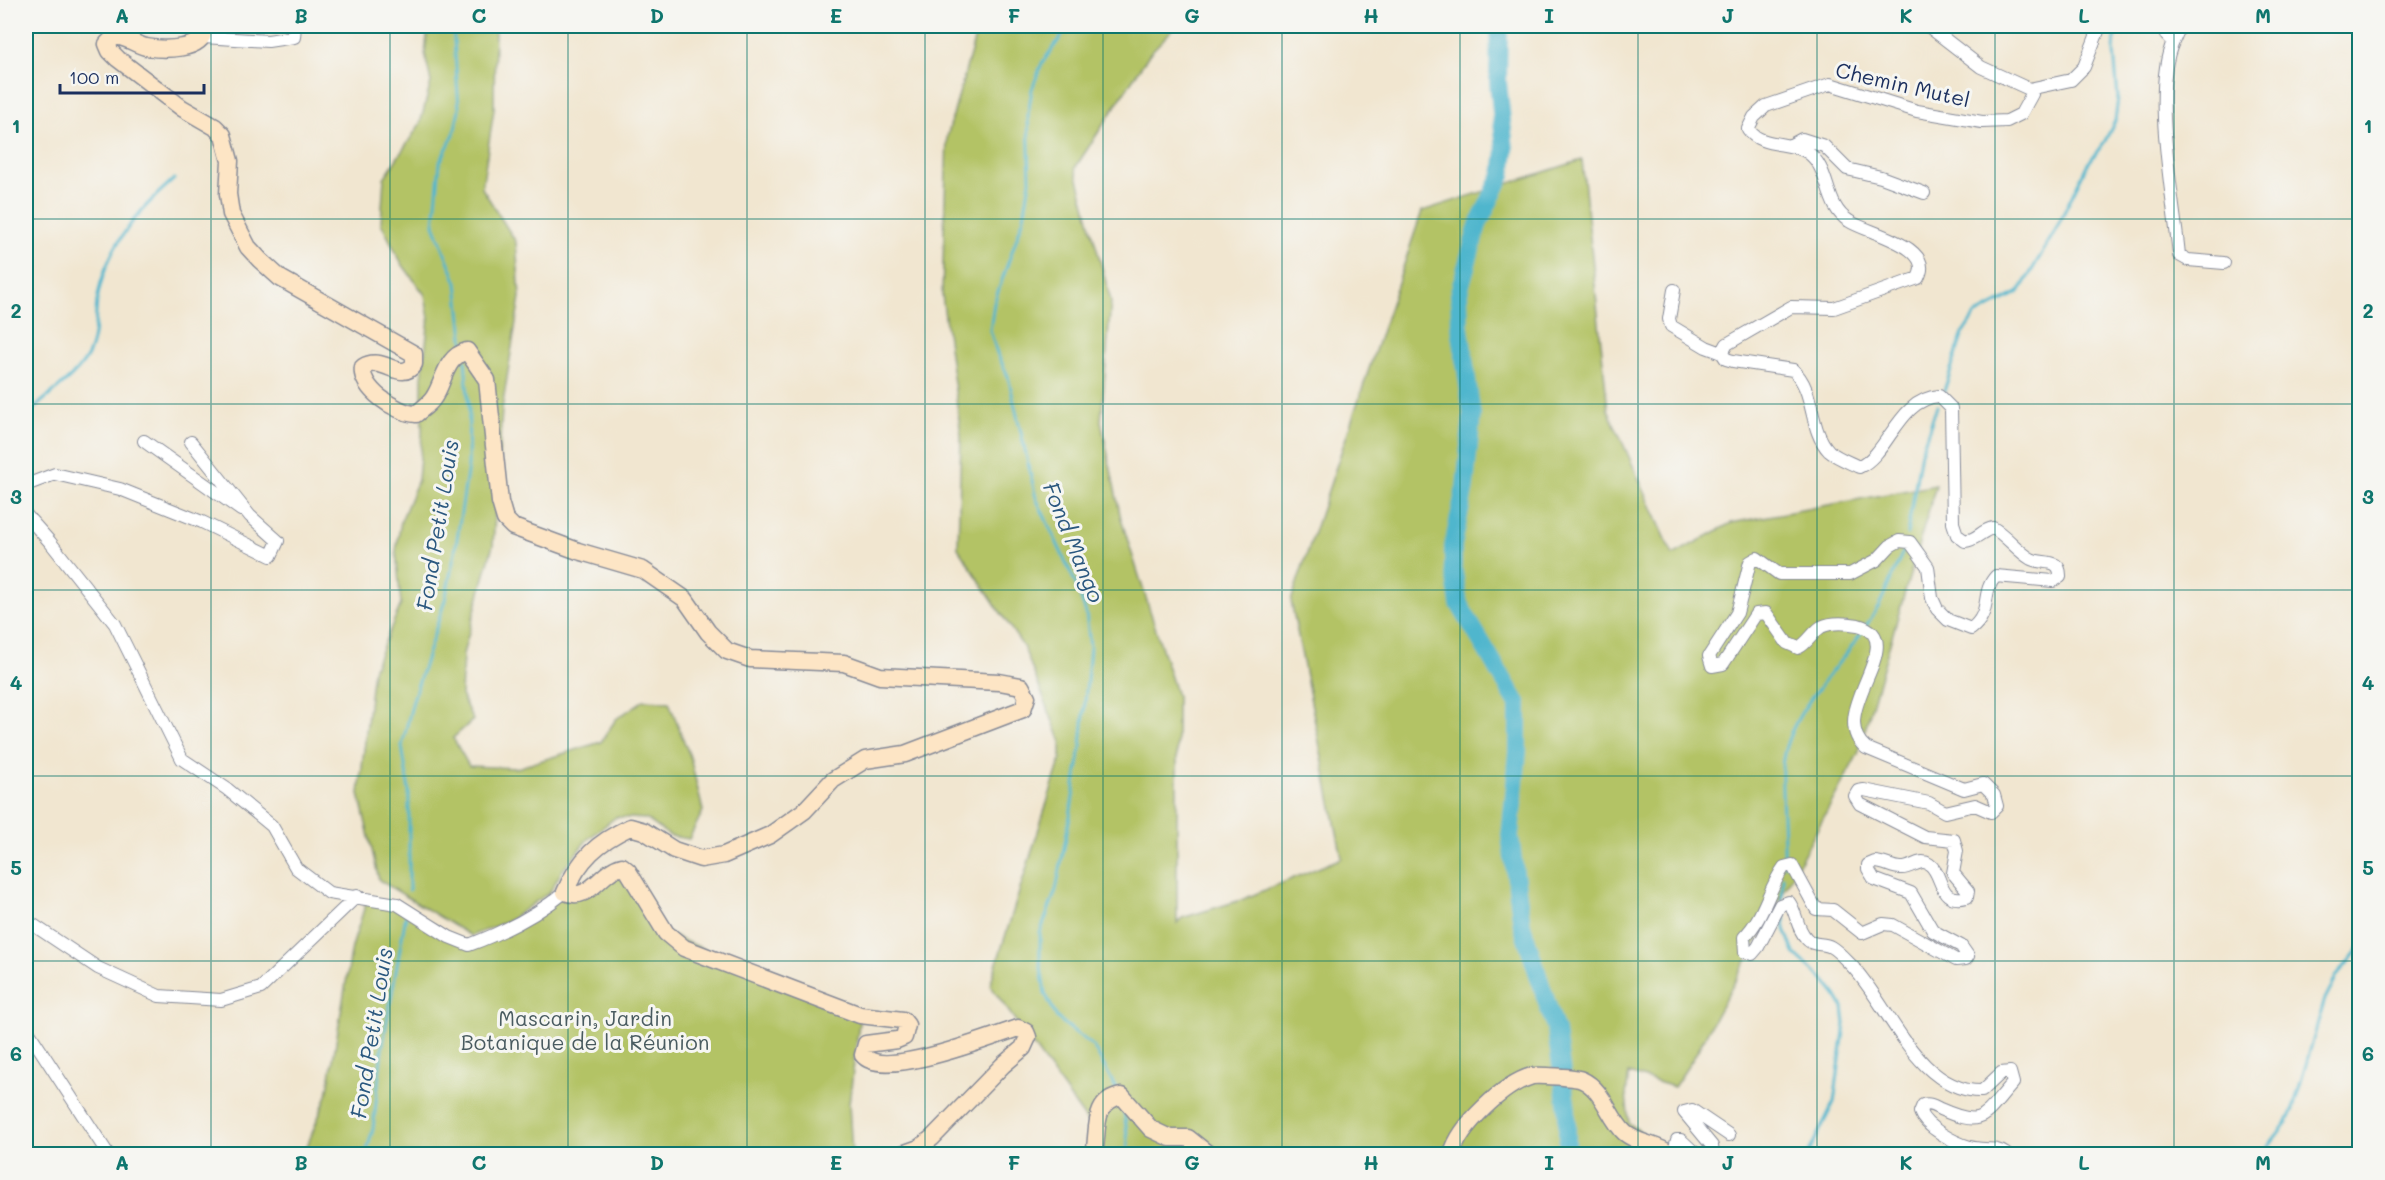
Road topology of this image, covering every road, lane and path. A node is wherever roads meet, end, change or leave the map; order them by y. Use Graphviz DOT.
graph roads {
  1 [pos="295,26"];
  2 [pos="1928,26"];
  3 [pos="2100,26"];
  4 [pos="2166,26"];
  5 [pos="2180,26"];
  6 [pos="202,31"];
  7 [pos="2173,42"];
  8 [pos="2029,89"];
  9 [pos="1789,146"];
  10 [pos="1924,193"];
  11 [pos="2224,263"];
  12 [pos="1674,290"];
  13 [pos="1722,353"];
  14 [pos="144,441"];
  15 [pos="190,442"];
  16 [pos="26,485"];
  17 [pos="26,516"];
  18 [pos="250,516"];
  19 [pos="565,892"];
  20 [pos="357,896"];
  21 [pos="26,920"];
  22 [pos="26,1028"];
  23 [pos="1729,1135"];
  24 [pos="108,1155"];
  25 [pos="903,1155"];
  26 [pos="1094,1155"];
  27 [pos="1208,1155"];
  28 [pos="1452,1155"];
  29 [pos="1670,1155"];
  30 [pos="1687,1155"];
  31 [pos="1696,1155"];
  32 [pos="1713,1155"];
  33 [pos="2006,1155"];
  1 -- 6 [label="street"];
  2 -- 8 [label="street, Chemin Mutel"];
  3 -- 8 [label="street"];
  4 -- 7 [label="street"];
  5 -- 7 [label="street"];
  6 -- 19 [label="main road"];
  7 -- 11 [label="street"];
  8 -- 9 [label="street, Chemin Mutel"];
  9 -- 10 [label="street"];
  9 -- 13 [label="street, Chemin Mutel"];
  12 -- 13 [label="street"];
  13 -- 33 [label="street"];
  14 -- 18 [label="street"];
  15 -- 18 [label="street"];
  16 -- 18 [label="street"];
  17 -- 20 [label="street"];
  19 -- 20 [label="street"];
  19 -- 25 [label="main road"];
  20 -- 21 [label="street"];
  22 -- 24 [label="street"];
  23 -- 32 [label="street"];
  26 -- 27 [label="main road"];
  28 -- 29 [label="main road"];
  30 -- 31 [label="street"];
}
